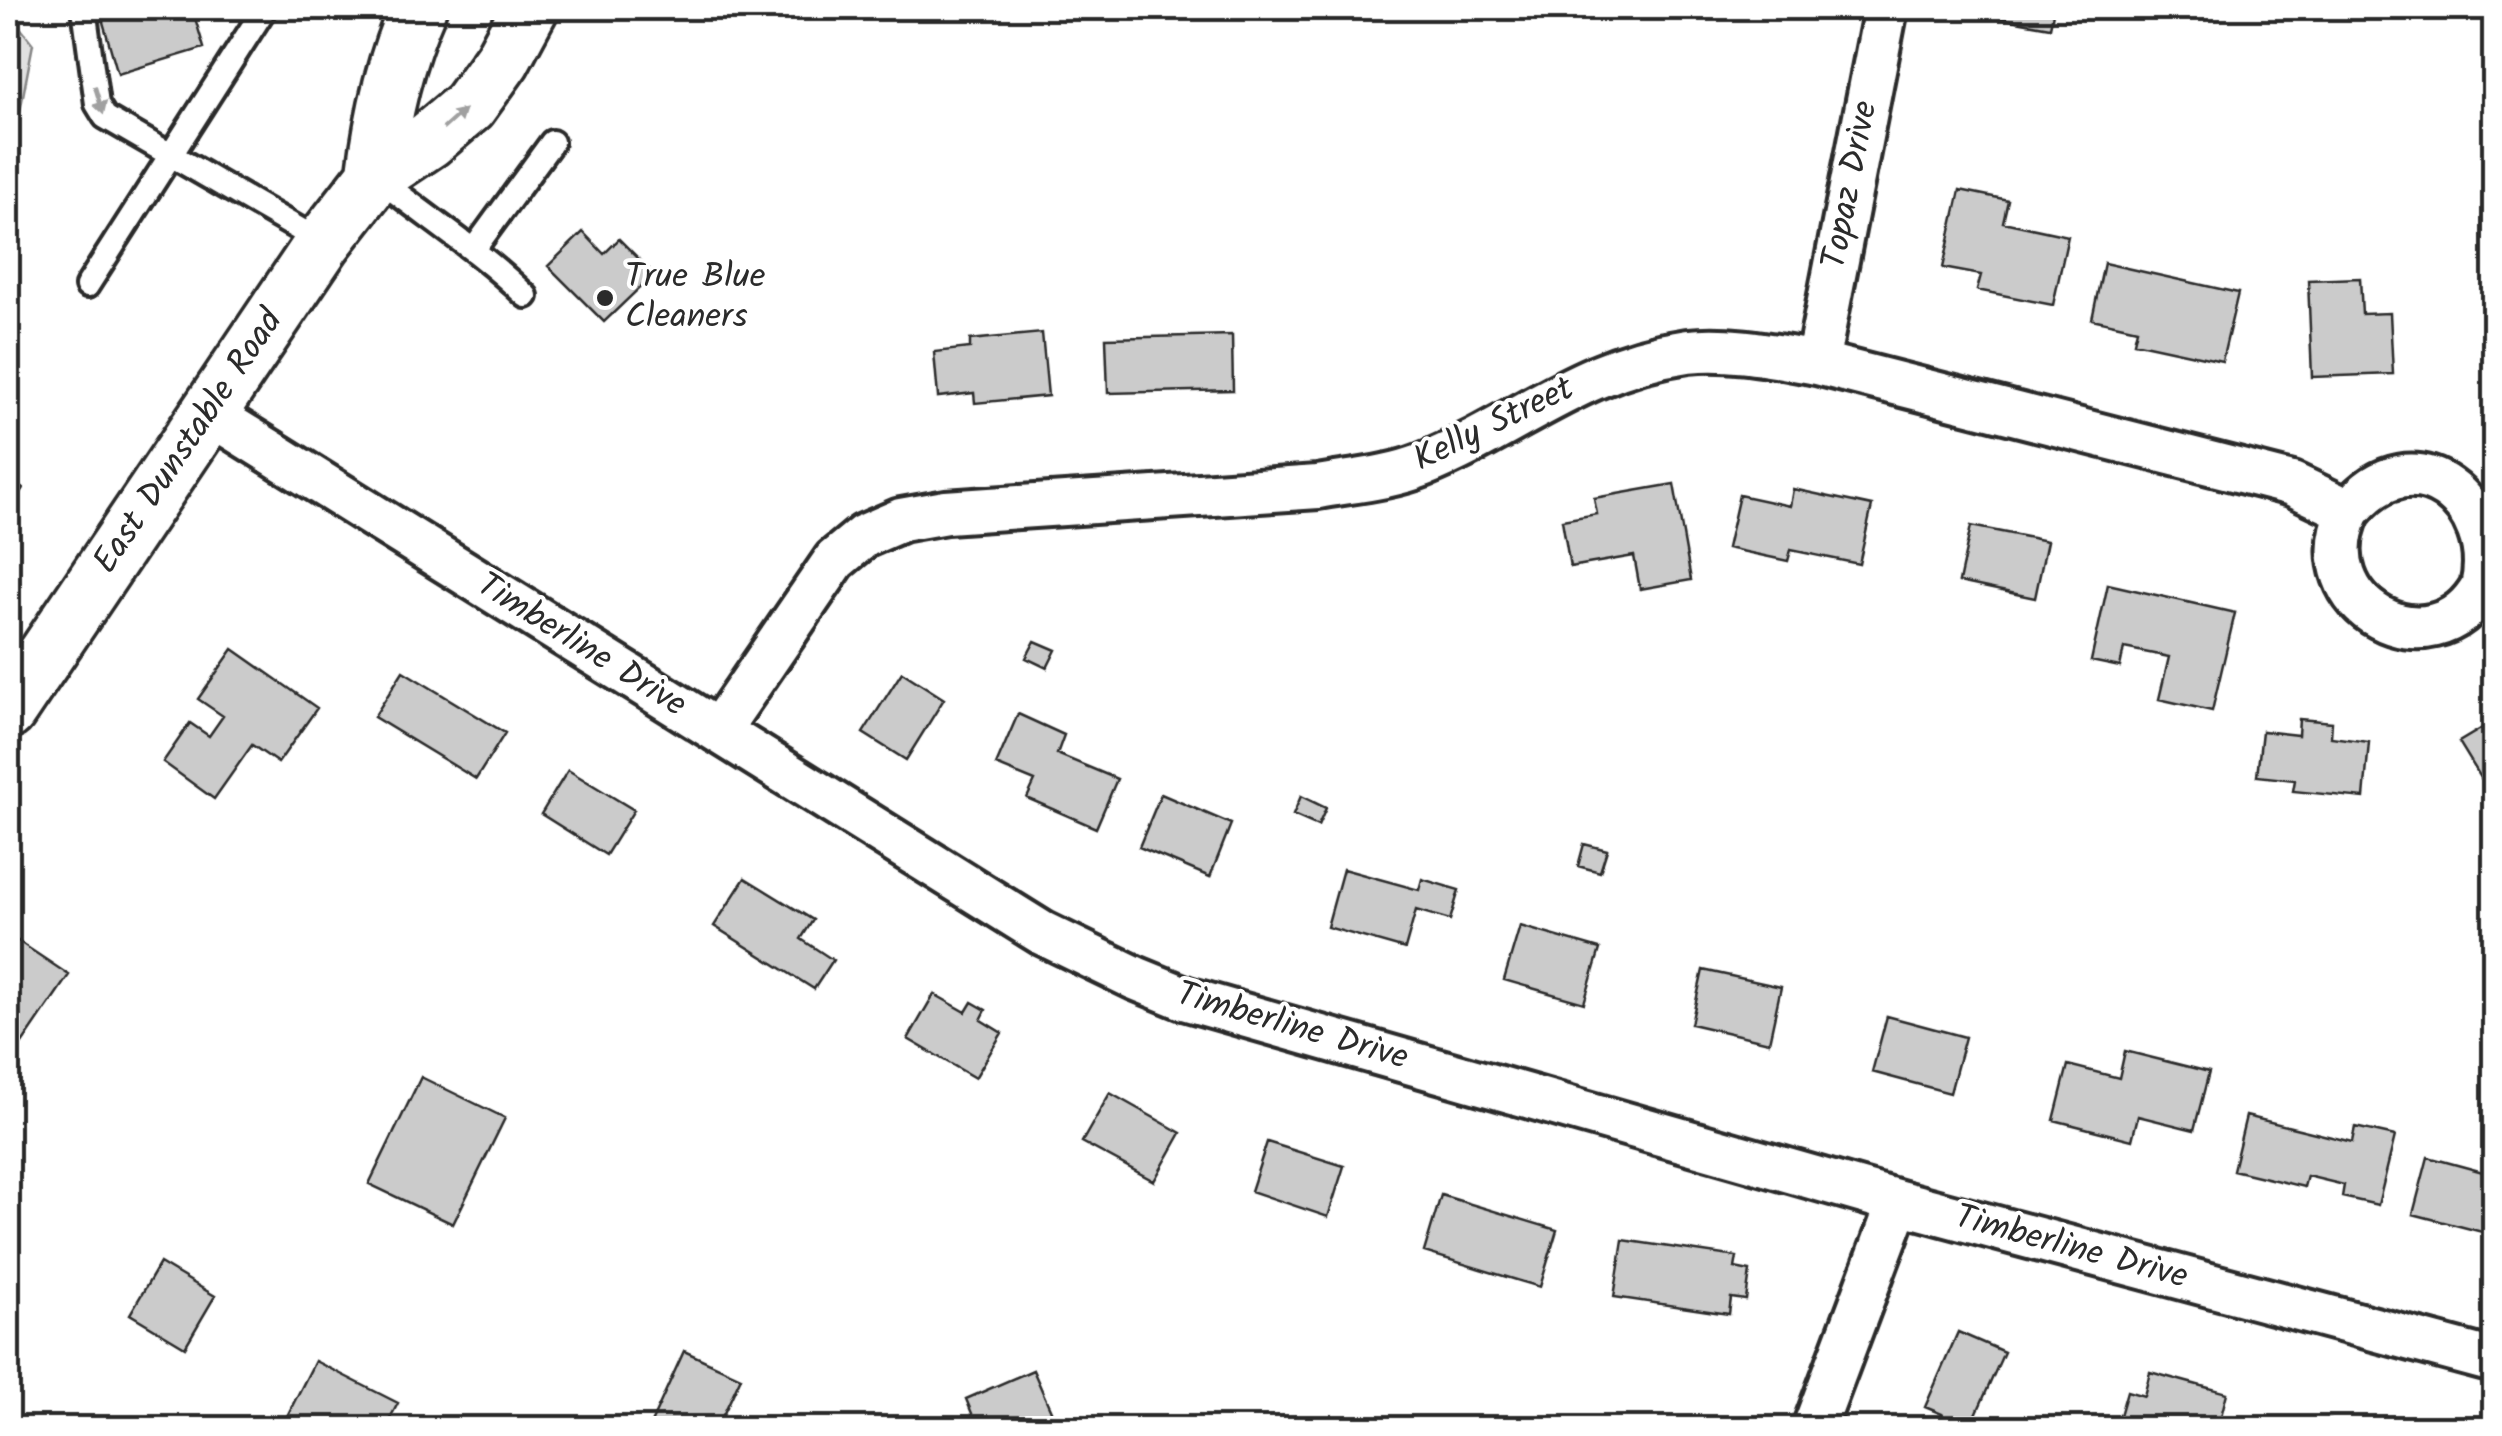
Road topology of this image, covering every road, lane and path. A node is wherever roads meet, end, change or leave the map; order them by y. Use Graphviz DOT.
graph roads {
  1 [pos="84,8"];
  2 [pos="265,8"];
  3 [pos="418,8"];
  4 [pos="530,8"];
  5 [pos="1886,8"];
  6 [pos="552,142"];
  7 [pos="171,154"];
  8 [pos="376,176"];
  9 [pos="323,243"];
  10 [pos="474,249"];
  11 [pos="87,286"];
  12 [pos="526,296"];
  13 [pos="1817,362"];
  14 [pos="210,414"];
  15 [pos="2350,511"];
  16 [pos="8,711"];
  17 [pos="718,731"];
  18 [pos="1899,1202"];
  19 [pos="2494,1361"];
  20 [pos="1814,1428"];
  1 -- 7 [label="lane, one-way"];
  2 -- 7 [label="lane"];
  3 -- 8 [label="street"];
  8 -- 4 [label="street, East Dunstable Road, one-way"];
  5 -- 13 [label="street, Topaz Drive"];
  6 -- 10 [label="lane"];
  7 -- 9 [label="lane"];
  7 -- 11 [label="lane"];
  8 -- 9 [label="street, East Dunstable Road"];
  8 -- 10 [label="lane"];
  9 -- 14 [label="street, East Dunstable Road"];
  10 -- 12 [label="lane"];
  13 -- 15 [label="street, Kelly Street"];
  13 -- 17 [label="street, Kelly Street"];
  14 -- 16 [label="street, East Dunstable Road"];
  14 -- 17 [label="street, Timberline Drive"];
  17 -- 18 [label="street, Timberline Drive"];
  18 -- 19 [label="street, Timberline Drive"];
  18 -- 20 [label="street"];
}
